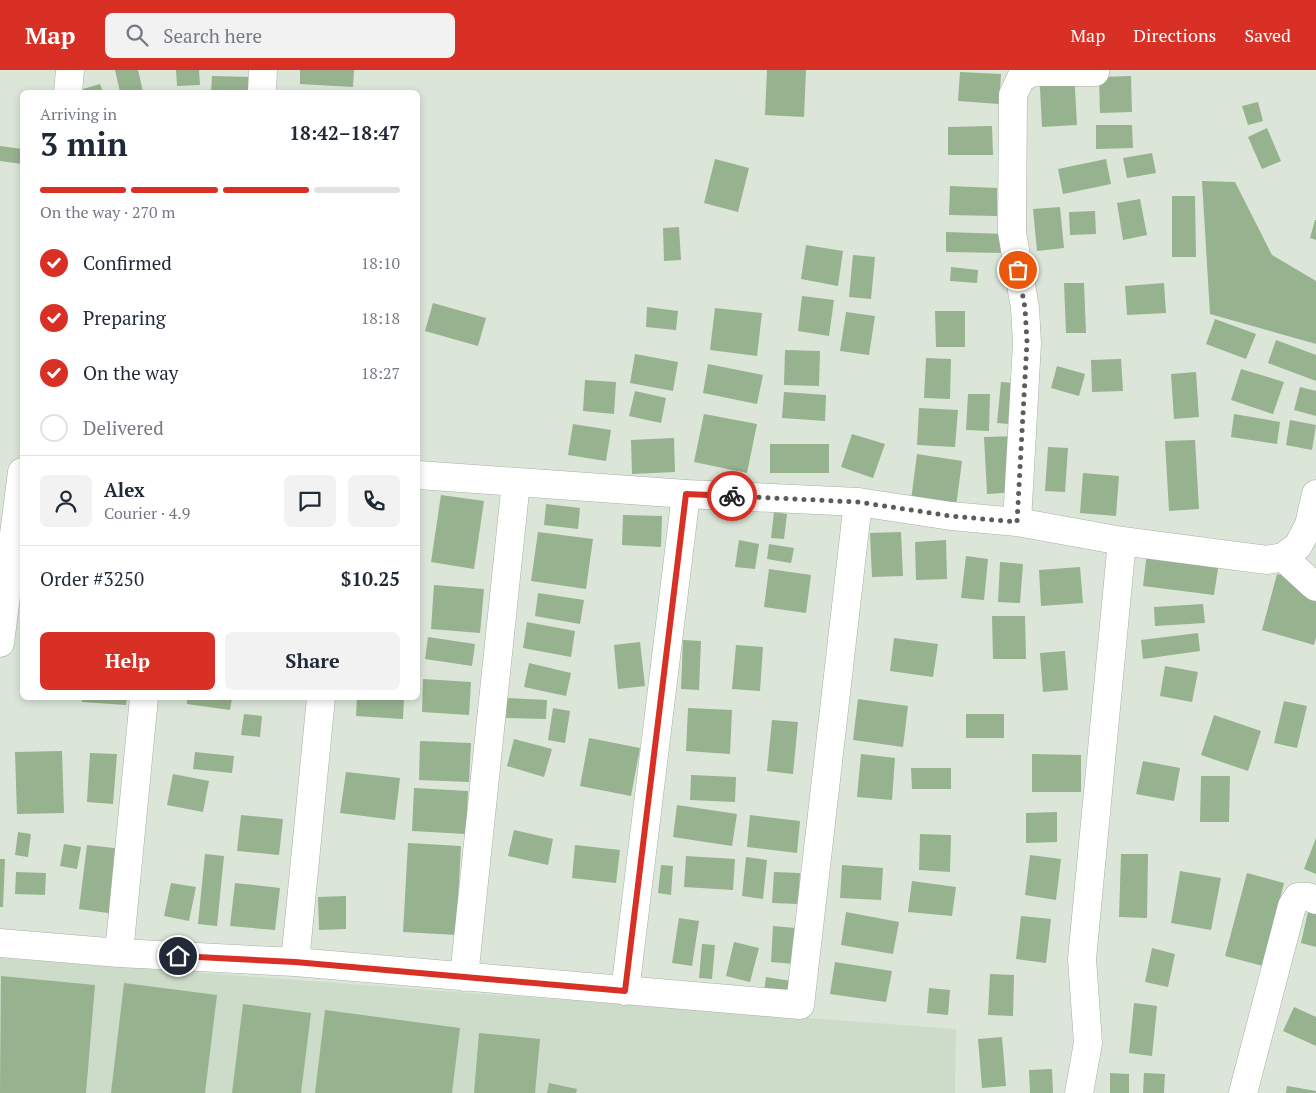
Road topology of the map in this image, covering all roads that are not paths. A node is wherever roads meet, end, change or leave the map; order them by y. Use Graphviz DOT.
graph roads {
  1 [pos="70,70"];
  2 [pos="263,70"];
  3 [pos="1095,72"];
  4 [pos="68,90"];
  5 [pos="262,90"];
  6 [pos="420,475"];
  7 [pos="516,482"];
  8 [pos="20,488"];
  9 [pos="686,494"];
  10 [pos="1316,494"];
  11 [pos="858,502"];
  12 [pos="1017,522"];
  13 [pos="1122,541"];
  14 [pos="1283,558"];
  15 [pos="1316,586"];
  16 [pos="0,643"];
  17 [pos="144,700"];
  18 [pos="321,700"];
  19 [pos="1316,900"];
  20 [pos="0,944"];
  21 [pos="119,953"];
  22 [pos="295,962"];
  23 [pos="464,977"];
  24 [pos="625,991"];
  25 [pos="1078,1093"];
  26 [pos="1243,1093"];
  1 -- 4 [label="street"];
  2 -- 5 [label="street"];
  3 -- 12 [label="street"];
  6 -- 7 [label="street"];
  7 -- 9 [label="street"];
  7 -- 23 [label="street"];
  8 -- 16 [label="street"];
  9 -- 11 [label="street"];
  9 -- 24 [label="street"];
  10 -- 14 [label="street"];
  11 -- 12 [label="street"];
  11 -- 24 [label="street"];
  12 -- 13 [label="street"];
  13 -- 14 [label="street"];
  13 -- 25 [label="street"];
  14 -- 15 [label="street"];
  17 -- 21 [label="street"];
  18 -- 22 [label="street"];
  19 -- 26 [label="street"];
  20 -- 21 [label="street"];
  21 -- 22 [label="street"];
  22 -- 23 [label="street"];
  23 -- 24 [label="street"];
}
